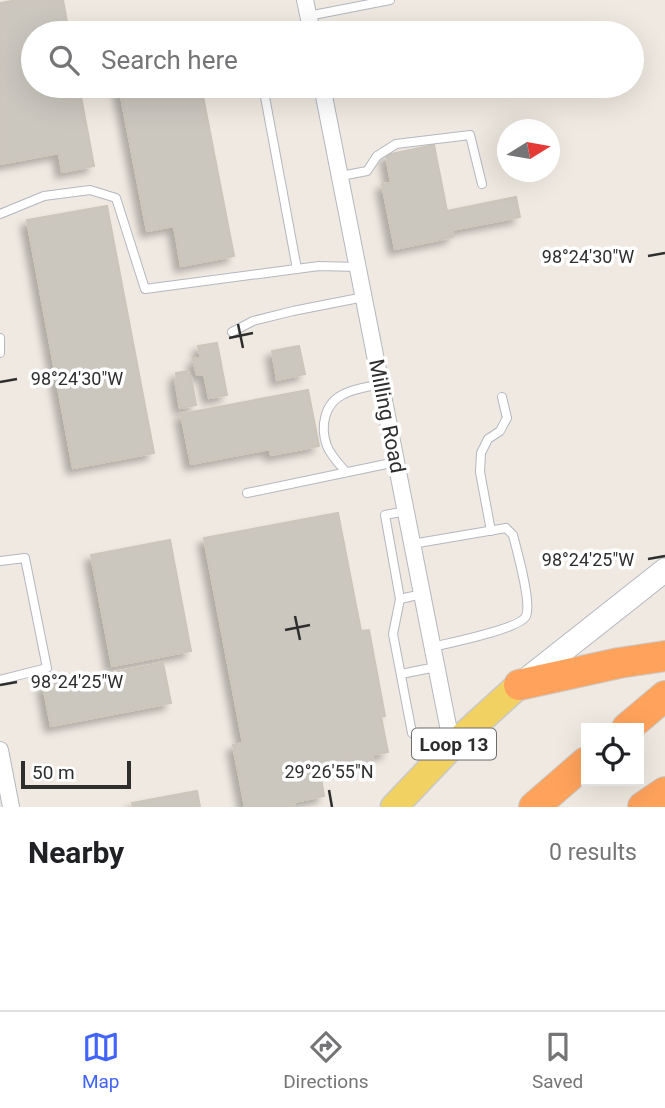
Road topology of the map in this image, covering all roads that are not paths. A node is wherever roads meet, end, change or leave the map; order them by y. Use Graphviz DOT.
graph roads {
  1 [pos="390,0"];
  2 [pos="307,8"];
  3 [pos="265,98"];
  4 [pos="325,98"];
  5 [pos="341,176"];
  6 [pos="482,184"];
  7 [pos="0,214"];
  8 [pos="358,267"];
  9 [pos="297,269"];
  10 [pos="364,297"];
  11 [pos="233,332"];
  12 [pos="0,338"];
  13 [pos="0,353"];
  14 [pos="381,384"];
  15 [pos="502,397"];
  16 [pos="396,462"];
  17 [pos="346,472"];
  18 [pos="247,493"];
  19 [pos="406,511"];
  20 [pos="491,531"];
  21 [pos="412,544"];
  22 [pos="0,561"];
  23 [pos="665,570"];
  24 [pos="422,594"];
  25 [pos="400,599"];
  26 [pos="432,647"];
  27 [pos="665,656"];
  28 [pos="436,667"];
  29 [pos="401,674"];
  30 [pos="0,680"];
  31 [pos="519,685"];
  32 [pos="665,696"];
  33 [pos="633,723"];
  34 [pos="412,733"];
  35 [pos="452,746"];
  36 [pos="0,750"];
  37 [pos="581,766"];
  38 [pos="3,786"];
  39 [pos="665,792"];
  40 [pos="11,807"];
  41 [pos="394,807"];
  42 [pos="534,807"];
  43 [pos="643,807"];
  1 -- 2 [label="lane"];
  3 -- 9 [label="lane"];
  4 -- 5 [label="street, Milling Road"];
  5 -- 6 [label="lane"];
  5 -- 8 [label="street, Milling Road"];
  7 -- 9 [label="lane"];
  8 -- 9 [label="lane"];
  8 -- 10 [label="street, Milling Road"];
  10 -- 11 [label="lane"];
  10 -- 14 [label="street, Milling Road"];
  12 -- 13 [label="lane"];
  14 -- 16 [label="street, Milling Road"];
  14 -- 17 [label="lane"];
  15 -- 20 [label="lane"];
  16 -- 17 [label="lane"];
  16 -- 19 [label="street, Milling Road"];
  17 -- 18 [label="lane"];
  19 -- 21 [label="street, Milling Road"];
  19 -- 25 [label="lane"];
  20 -- 21 [label="lane"];
  20 -- 26 [label="lane"];
  21 -- 24 [label="street, Milling Road"];
  22 -- 30 [label="lane"];
  23 -- 31 [label="main road"];
  24 -- 25 [label="lane"];
  24 -- 26 [label="street, Milling Road"];
  25 -- 29 [label="lane"];
  26 -- 28 [label="street, Milling Road"];
  27 -- 31 [label="highway, Loop 13"];
  28 -- 29 [label="lane"];
  28 -- 35 [label="street, Milling Road"];
  29 -- 34 [label="lane"];
  31 -- 35 [label="main road, Loop 13"];
  32 -- 33 [label="highway"];
  35 -- 41 [label="main road, Loop 13"];
  36 -- 38 [label="street"];
  37 -- 42 [label="highway"];
  38 -- 40 [label="street"];
  39 -- 43 [label="highway"];
}
